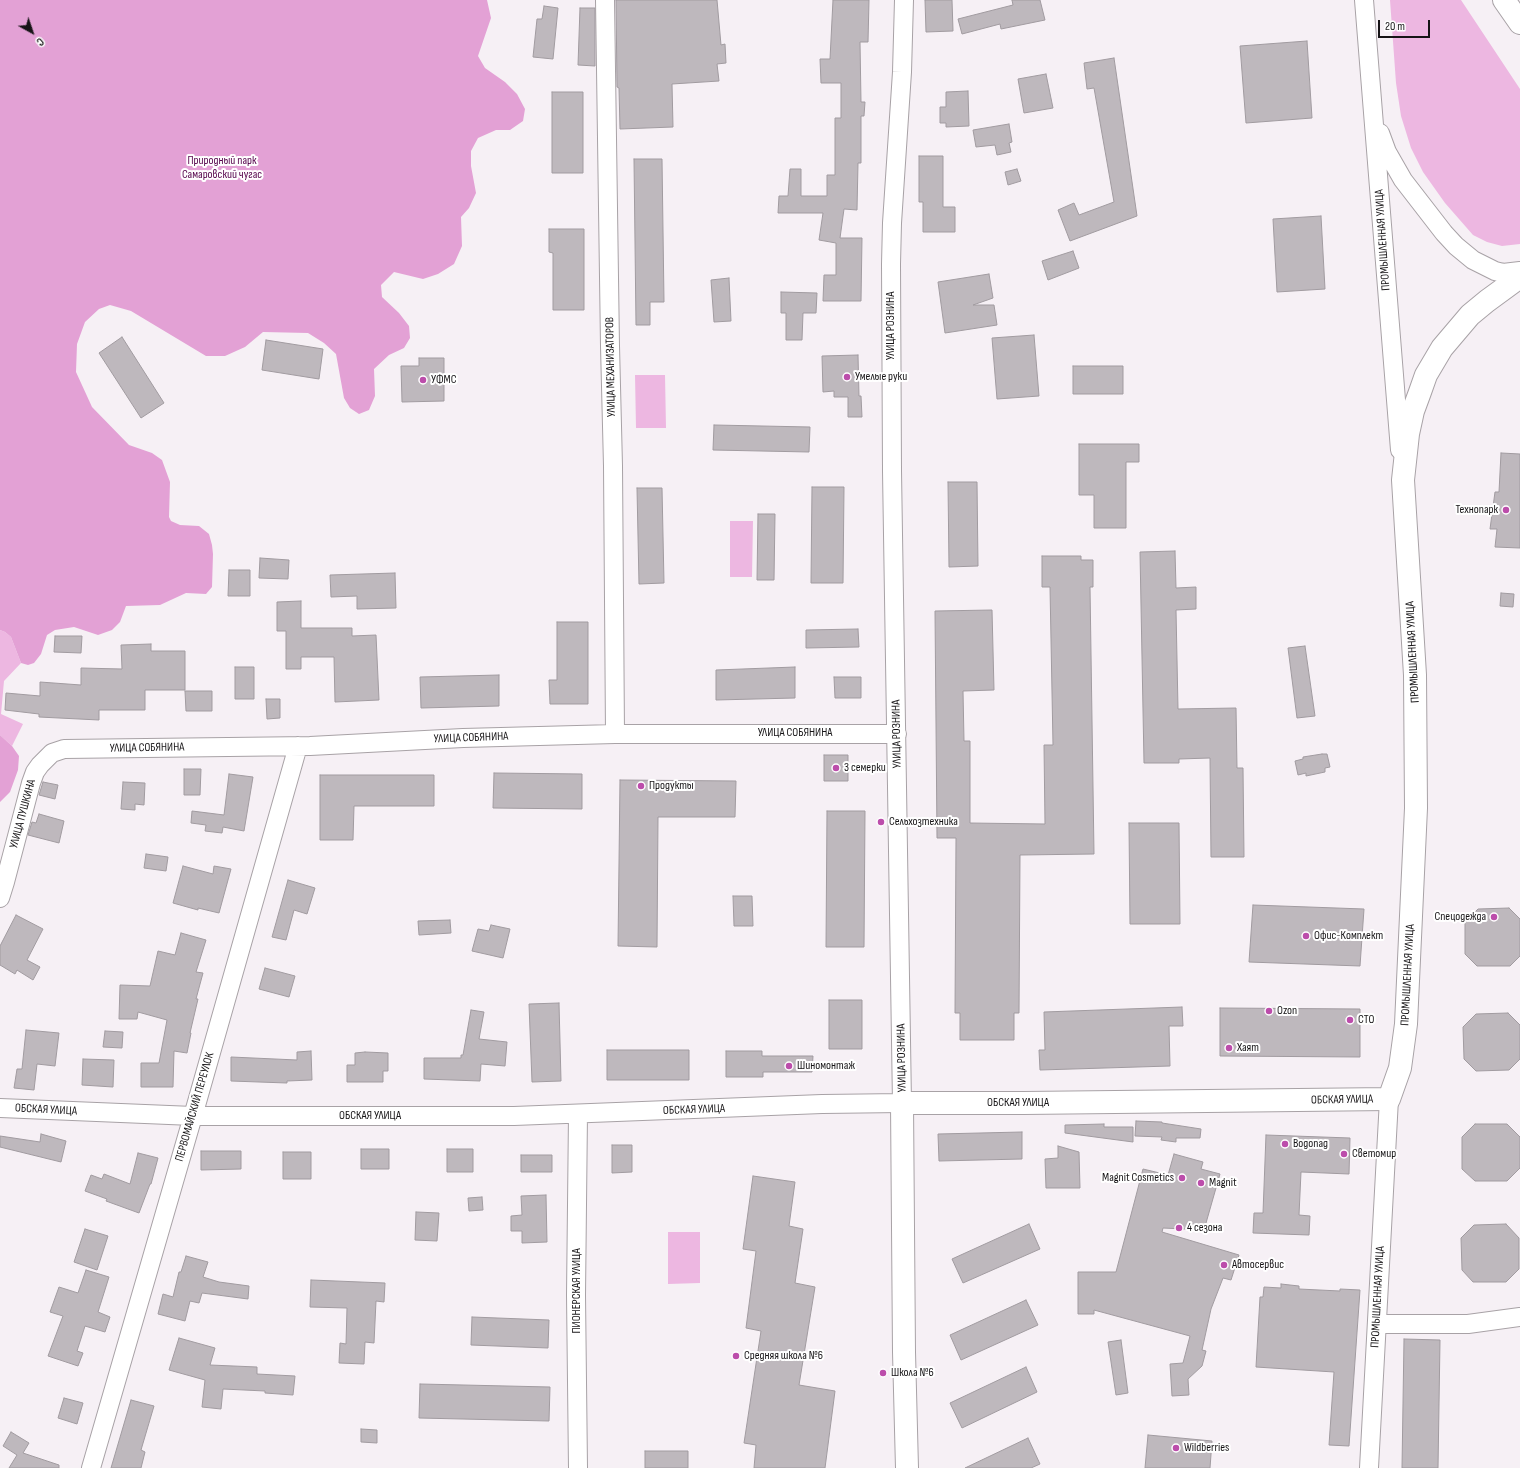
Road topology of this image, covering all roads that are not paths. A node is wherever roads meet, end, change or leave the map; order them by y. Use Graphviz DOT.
graph roads {
  1 [pos="605,0"];
  2 [pos="904,0"];
  3 [pos="1364,0"];
  4 [pos="1504,0"];
  5 [pos="1520,23"];
  6 [pos="1373,104"];
  7 [pos="1520,272"];
  8 [pos="1520,277"];
  9 [pos="1403,480"];
  10 [pos="615,734"];
  11 [pos="897,734"];
  12 [pos="298,746"];
  13 [pos="48,757"];
  14 [pos="0,898"];
  15 [pos="1389,1100"];
  16 [pos="902,1103"];
  17 [pos="0,1108"];
  18 [pos="578,1114"];
  19 [pos="193,1116"];
  20 [pos="1520,1317"];
  21 [pos="1377,1324"];
  22 [pos="90,1468"];
  23 [pos="578,1468"];
  24 [pos="907,1468"];
  25 [pos="1370,1468"];
  1 -- 10 [label="street, УЛИЦА МЕХАНИЗАТОРОВ"];
  2 -- 11 [label="street, УЛИЦА РОЗНИНА"];
  3 -- 6 [label="street, ПРОМЫШЛЕННАЯ УЛИЦА"];
  4 -- 5 [label="main road"];
  6 -- 7 [label="street"];
  6 -- 9 [label="street, ПРОМЫШЛЕННАЯ УЛИЦА"];
  8 -- 9 [label="main road, ПРОМЫШЛЕННАЯ УЛИЦА"];
  9 -- 15 [label="main road, ПРОМЫШЛЕННАЯ УЛИЦА"];
  10 -- 11 [label="street, УЛИЦА СОБЯНИНА"];
  10 -- 12 [label="street, УЛИЦА СОБЯНИНА"];
  11 -- 16 [label="street, УЛИЦА РОЗНИНА"];
  12 -- 13 [label="street, УЛИЦА СОБЯНИНА"];
  12 -- 19 [label="street, ПЕРВОМАЙСКИЙ ПЕРЕУЛОК"];
  13 -- 14 [label="street, УЛИЦА ПУШКИНА"];
  15 -- 16 [label="main road, ОБСКАЯ УЛИЦА"];
  15 -- 21 [label="street, ПРОМЫШЛЕННАЯ УЛИЦА"];
  16 -- 18 [label="street, ОБСКАЯ УЛИЦА"];
  16 -- 24 [label="main road, УЛИЦА РОЗНИНА"];
  17 -- 19 [label="street, ОБСКАЯ УЛИЦА"];
  18 -- 19 [label="street, ОБСКАЯ УЛИЦА"];
  18 -- 23 [label="street, ПИОНЕРСКАЯ УЛИЦА"];
  19 -- 22 [label="street, ПЕРВОМАЙСКИЙ ПЕРЕУЛОК"];
  20 -- 21 [label="street"];
  21 -- 25 [label="street, ПРОМЫШЛЕННАЯ УЛИЦА"];
}
